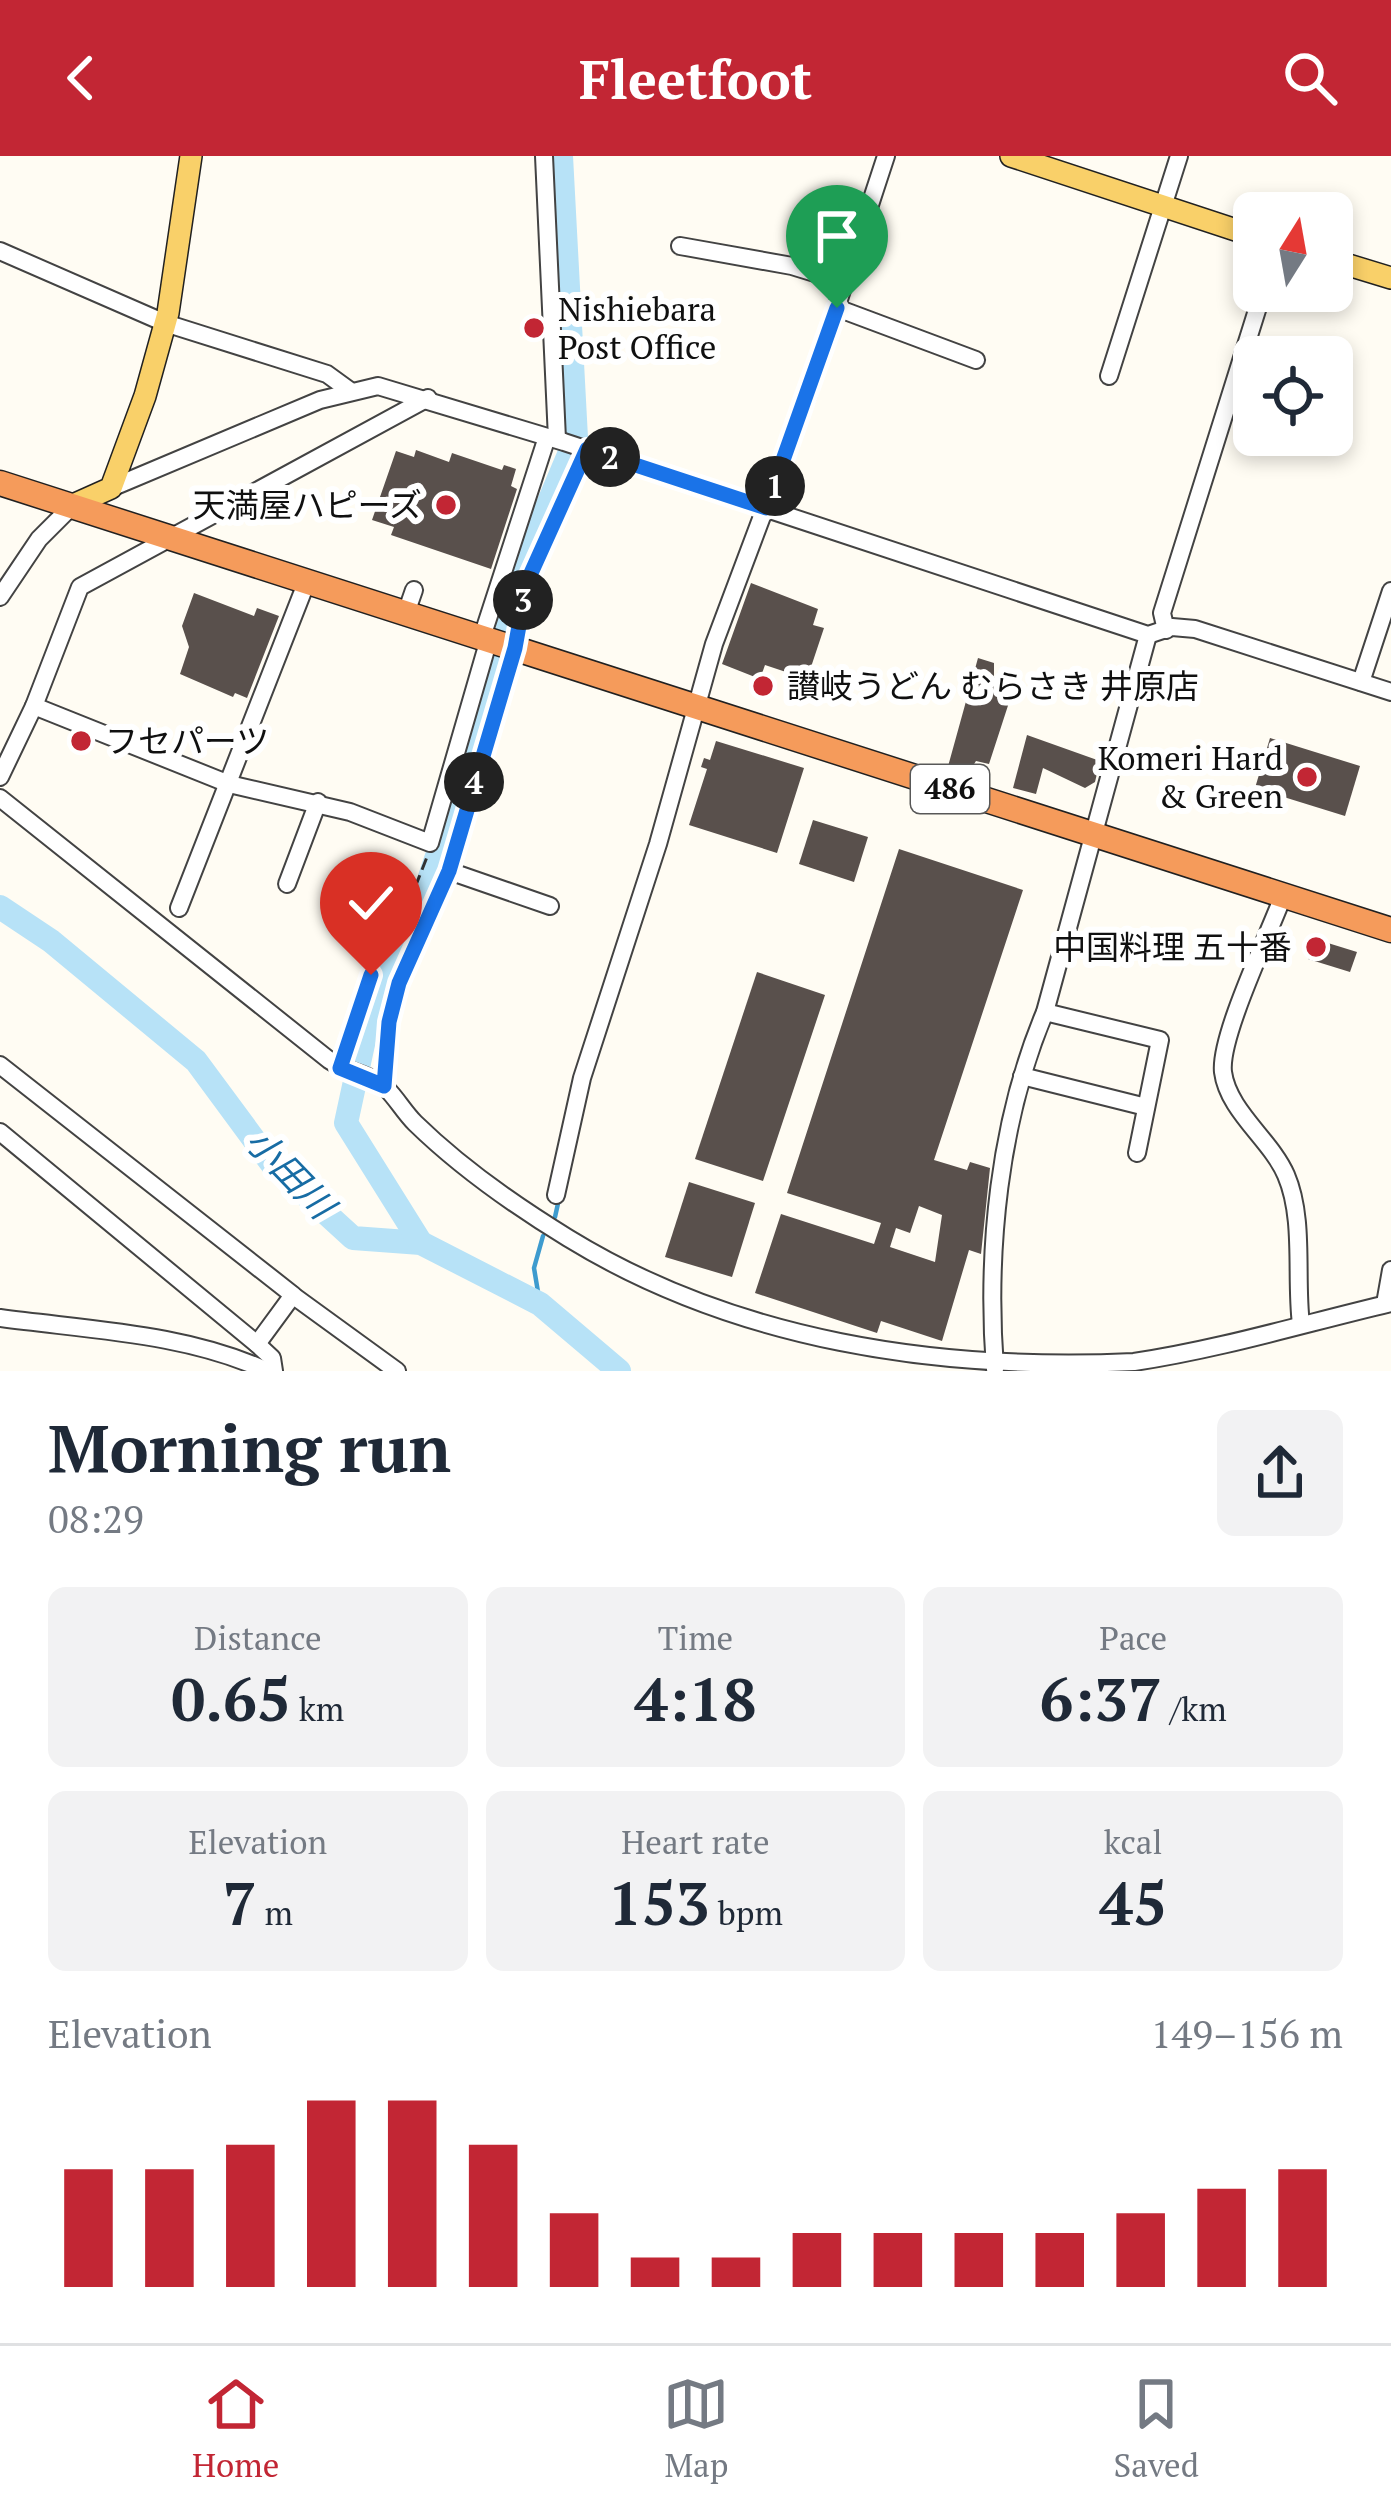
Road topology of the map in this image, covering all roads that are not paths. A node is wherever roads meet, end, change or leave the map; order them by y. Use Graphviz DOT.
graph roads {
  1 [pos="190,156"];
  2 [pos="544,156"];
  3 [pos="886,156"];
  4 [pos="1011,156"];
  5 [pos="1179,156"];
  6 [pos="1162,205"];
  7 [pos="1233,229"];
  8 [pos="680,246"];
  9 [pos="0,250"];
  10 [pos="1353,266"];
  11 [pos="1391,278"];
  12 [pos="844,282"];
  13 [pos="837,308"];
  14 [pos="1256,312"];
  15 [pos="165,323"];
  16 [pos="976,360"];
  17 [pos="1109,376"];
  18 [pos="349,390"];
  19 [pos="428,398"];
  20 [pos="568,443"];
  21 [pos="0,470"];
  22 [pos="0,483"];
  23 [pos="111,488"];
  24 [pos="73,505"];
  25 [pos="766,508"];
  26 [pos="173,539"];
  27 [pos="308,581"];
  28 [pos="1391,591"];
  29 [pos="0,597"];
  30 [pos="1157,632"];
  31 [pos="498,642"];
  32 [pos="1361,682"];
  33 [pos="1391,692"];
  34 [pos="34,706"];
  35 [pos="698,706"];
  36 [pos="0,777"];
  37 [pos="230,784"];
  38 [pos="0,798"];
  39 [pos="318,802"];
  40 [pos="1093,836"];
  41 [pos="449,871"];
  42 [pos="286,884"];
  43 [pos="1283,896"];
  44 [pos="550,906"];
  45 [pos="178,908"];
  46 [pos="1391,930"];
  47 [pos="1045,1012"];
  48 [pos="0,1064"];
  49 [pos="1022,1076"];
  50 [pos="380,1084"];
  51 [pos="1146,1107"];
  52 [pos="0,1132"];
  53 [pos="1137,1153"];
  54 [pos="556,1195"];
  55 [pos="1391,1270"];
  56 [pos="292,1294"];
  57 [pos="1388,1304"];
  58 [pos="0,1318"];
  59 [pos="1301,1324"];
  60 [pos="257,1344"];
  61 [pos="995,1369"];
  62 [pos="270,1371"];
  63 [pos="397,1371"];
  1 -- 15 [label="main road"];
  2 -- 20 [label="street"];
  3 -- 12 [label="street"];
  4 -- 6 [label="main road"];
  5 -- 6 [label="street"];
  6 -- 7 [label="main road"];
  6 -- 17 [label="street"];
  8 -- 12 [label="street"];
  9 -- 15 [label="street"];
  10 -- 11 [label="main road"];
  12 -- 13 [label="street"];
  13 -- 16 [label="street"];
  13 -- 25 [label="street"];
  14 -- 30 [label="street"];
  15 -- 18 [label="street"];
  15 -- 23 [label="main road"];
  18 -- 19 [label="street"];
  18 -- 23 [label="street"];
  19 -- 20 [label="street"];
  19 -- 26 [label="street"];
  20 -- 25 [label="street"];
  20 -- 31 [label="street"];
  20 -- 31 [label="street"];
  21 -- 24 [label="highway, 486"];
  22 -- 24 [label="highway, 486"];
  23 -- 24 [label="main road"];
  24 -- 26 [label="highway, 486"];
  24 -- 29 [label="street"];
  25 -- 30 [label="street"];
  25 -- 35 [label="street"];
  26 -- 27 [label="highway, 486"];
  26 -- 34 [label="street"];
  27 -- 31 [label="highway, 486"];
  27 -- 37 [label="street"];
  28 -- 32 [label="street"];
  30 -- 32 [label="street"];
  30 -- 40 [label="street"];
  31 -- 35 [label="highway, 486"];
  31 -- 39 [label="street"];
  31 -- 41 [label="street"];
  32 -- 33 [label="street"];
  34 -- 36 [label="street"];
  34 -- 37 [label="street"];
  35 -- 40 [label="highway, 486"];
  35 -- 54 [label="street"];
  37 -- 39 [label="street"];
  37 -- 45 [label="street"];
  38 -- 50 [label="street"];
  39 -- 42 [label="street"];
  40 -- 43 [label="highway, 486"];
  40 -- 47 [label="street"];
  41 -- 44 [label="street"];
  41 -- 50 [label="street"];
  43 -- 46 [label="highway, 486"];
  43 -- 59 [label="street"];
  47 -- 49 [label="street"];
  47 -- 51 [label="street"];
  48 -- 56 [label="street"];
  49 -- 51 [label="street"];
  49 -- 61 [label="street"];
  50 -- 61 [label="street"];
  51 -- 53 [label="street"];
  52 -- 60 [label="street"];
  55 -- 57 [label="street"];
  56 -- 60 [label="street"];
  56 -- 63 [label="street"];
  57 -- 59 [label="street"];
  58 -- 62 [label="street"];
  59 -- 61 [label="street"];
  60 -- 62 [label="street"];
}
